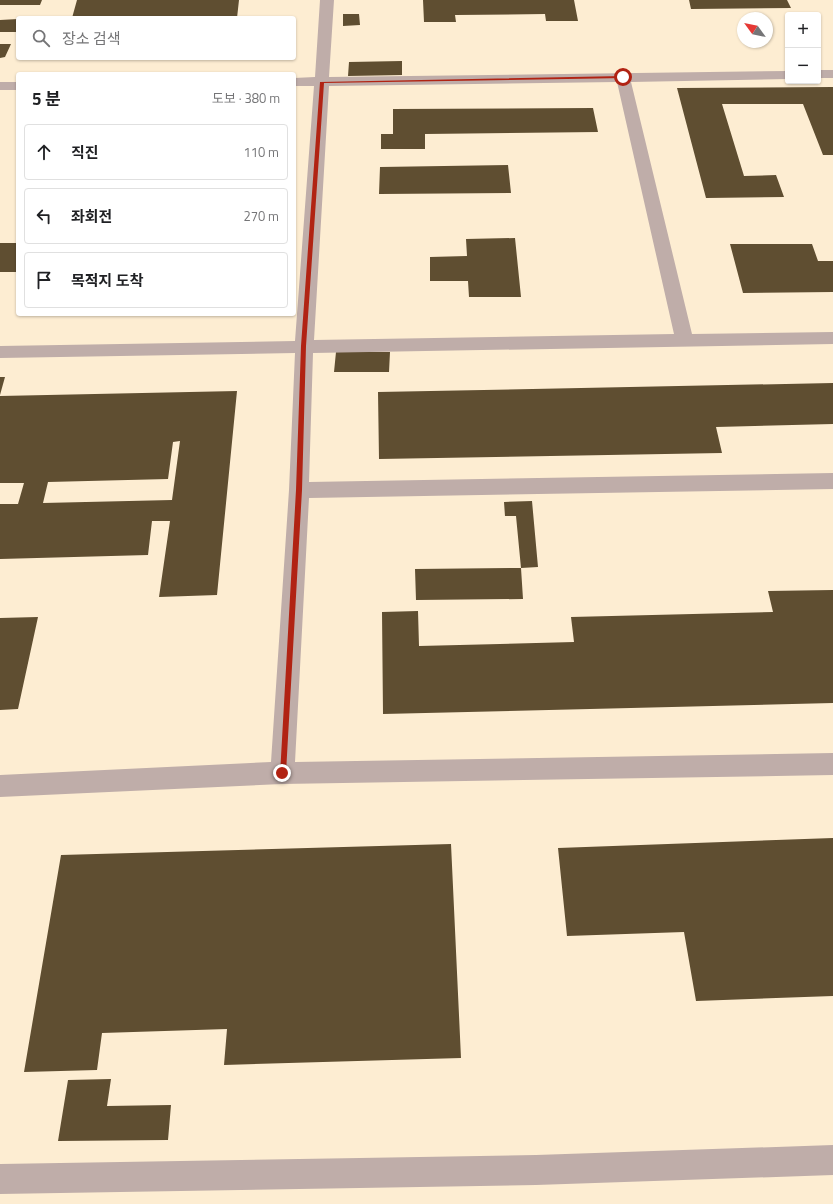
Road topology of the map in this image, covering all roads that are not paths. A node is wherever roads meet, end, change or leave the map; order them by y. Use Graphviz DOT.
graph roads {
  1 [pos="327,0"];
  2 [pos="821,74"];
  3 [pos="833,74"];
  4 [pos="785,75"];
  5 [pos="623,77"];
  6 [pos="296,82"];
  7 [pos="322,82"];
  8 [pos="0,86"];
  9 [pos="16,86"];
  10 [pos="833,338"];
  11 [pos="684,340"];
  12 [pos="304,346"];
  13 [pos="0,352"];
  14 [pos="833,481"];
  15 [pos="299,490"];
  16 [pos="833,764"];
  17 [pos="282,773"];
  18 [pos="0,786"];
  19 [pos="833,1160"];
  20 [pos="0,1179"];
  1 -- 7 [label="street"];
  2 -- 3 [label="street"];
  4 -- 5 [label="street"];
  5 -- 7 [label="street"];
  5 -- 11 [label="street"];
  6 -- 7 [label="street"];
  7 -- 12 [label="street"];
  8 -- 9 [label="street"];
  10 -- 11 [label="street"];
  11 -- 12 [label="street"];
  12 -- 13 [label="street"];
  12 -- 15 [label="street"];
  14 -- 15 [label="street"];
  15 -- 17 [label="street"];
  16 -- 17 [label="street"];
  17 -- 18 [label="street"];
  19 -- 20 [label="street"];
}
